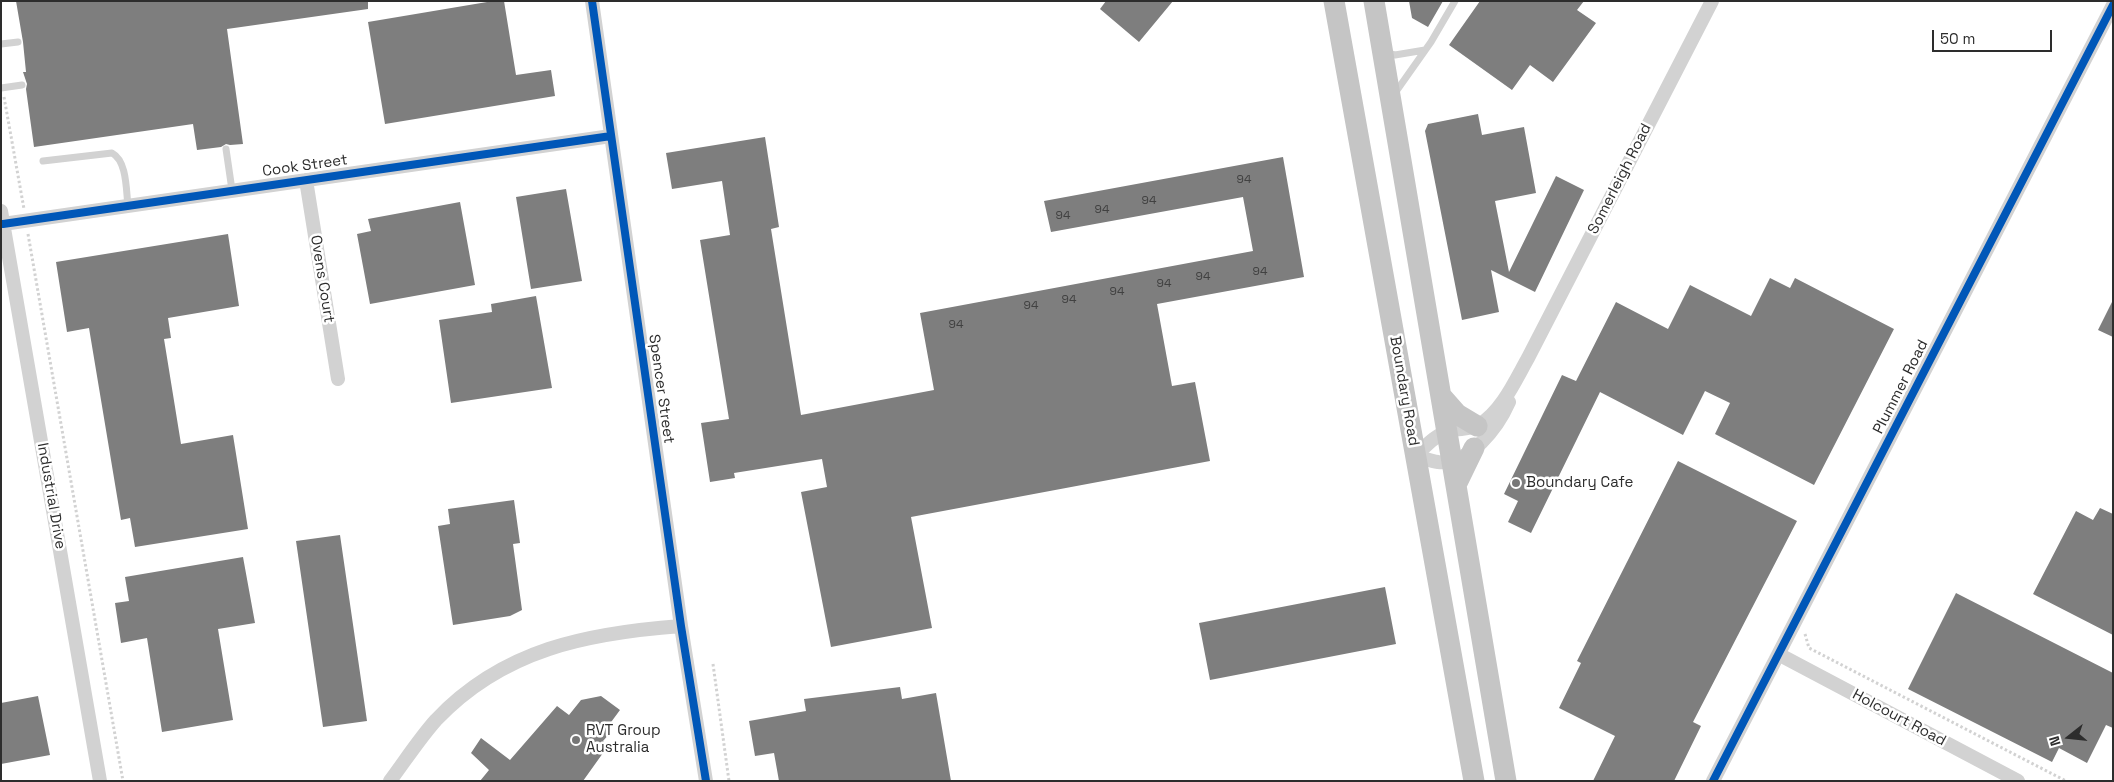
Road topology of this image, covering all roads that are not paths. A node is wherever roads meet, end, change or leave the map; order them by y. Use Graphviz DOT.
graph roads {
  1 [pos="592,1"];
  2 [pos="1334,1"];
  3 [pos="1374,1"];
  4 [pos="1455,1"];
  5 [pos="1712,1"];
  6 [pos="2113,6"];
  7 [pos="18,42"];
  8 [pos="1,44"];
  9 [pos="1382,50"];
  10 [pos="1425,50"];
  11 [pos="22,85"];
  12 [pos="2,88"];
  13 [pos="1391,99"];
  14 [pos="611,136"];
  15 [pos="226,149"];
  16 [pos="43,161"];
  17 [pos="306,180"];
  18 [pos="232,190"];
  19 [pos="128,206"];
  20 [pos="2,218"];
  21 [pos="1528,358"];
  22 [pos="338,379"];
  23 [pos="1442,397"];
  24 [pos="1477,426"];
  25 [pos="1448,431"];
  26 [pos="1474,448"];
  27 [pos="1415,456"];
  28 [pos="1453,460"];
  29 [pos="1457,483"];
  30 [pos="681,626"];
  31 [pos="1780,655"];
  32 [pos="100,781"];
  33 [pos="390,781"];
  34 [pos="706,781"];
  35 [pos="1474,781"];
  36 [pos="1506,781"];
  37 [pos="1713,781"];
  38 [pos="2018,781"];
  1 -- 14 [label="street, Spencer Street"];
  2 -- 27 [label="main road, Boundary Road"];
  3 -- 9 [label="main road"];
  4 -- 10 [label="lane"];
  5 -- 21 [label="street, Somerleigh Road"];
  6 -- 31 [label="street, Plummer Road"];
  7 -- 8 [label="lane"];
  9 -- 10 [label="lane"];
  9 -- 13 [label="main road"];
  10 -- 13 [label="lane"];
  11 -- 12 [label="lane"];
  13 -- 23 [label="main road"];
  14 -- 17 [label="street, Cook Street"];
  14 -- 30 [label="street, Spencer Street"];
  15 -- 18 [label="lane"];
  16 -- 19 [label="lane"];
  17 -- 18 [label="street, Cook Street"];
  17 -- 22 [label="street, Ovens Court"];
  18 -- 19 [label="street, Cook Street"];
  19 -- 20 [label="street, Cook Street"];
  20 -- 32 [label="street, Industrial Drive"];
  21 -- 24 [label="street, Somerleigh Road"];
  21 -- 26 [label="street, Somerleigh Road"];
  23 -- 24 [label="main road"];
  23 -- 25 [label="main road"];
  24 -- 25 [label="street"];
  25 -- 27 [label="street"];
  25 -- 28 [label="main road"];
  26 -- 28 [label="street, Somerleigh Road"];
  26 -- 29 [label="main road"];
  27 -- 28 [label="street"];
  27 -- 35 [label="main road, Boundary Road"];
  28 -- 29 [label="main road"];
  29 -- 36 [label="main road"];
  30 -- 33 [label="street"];
  30 -- 34 [label="street, Spencer Street"];
  31 -- 37 [label="street, Plummer Road"];
  31 -- 38 [label="street, Holcourt Road"];
}
